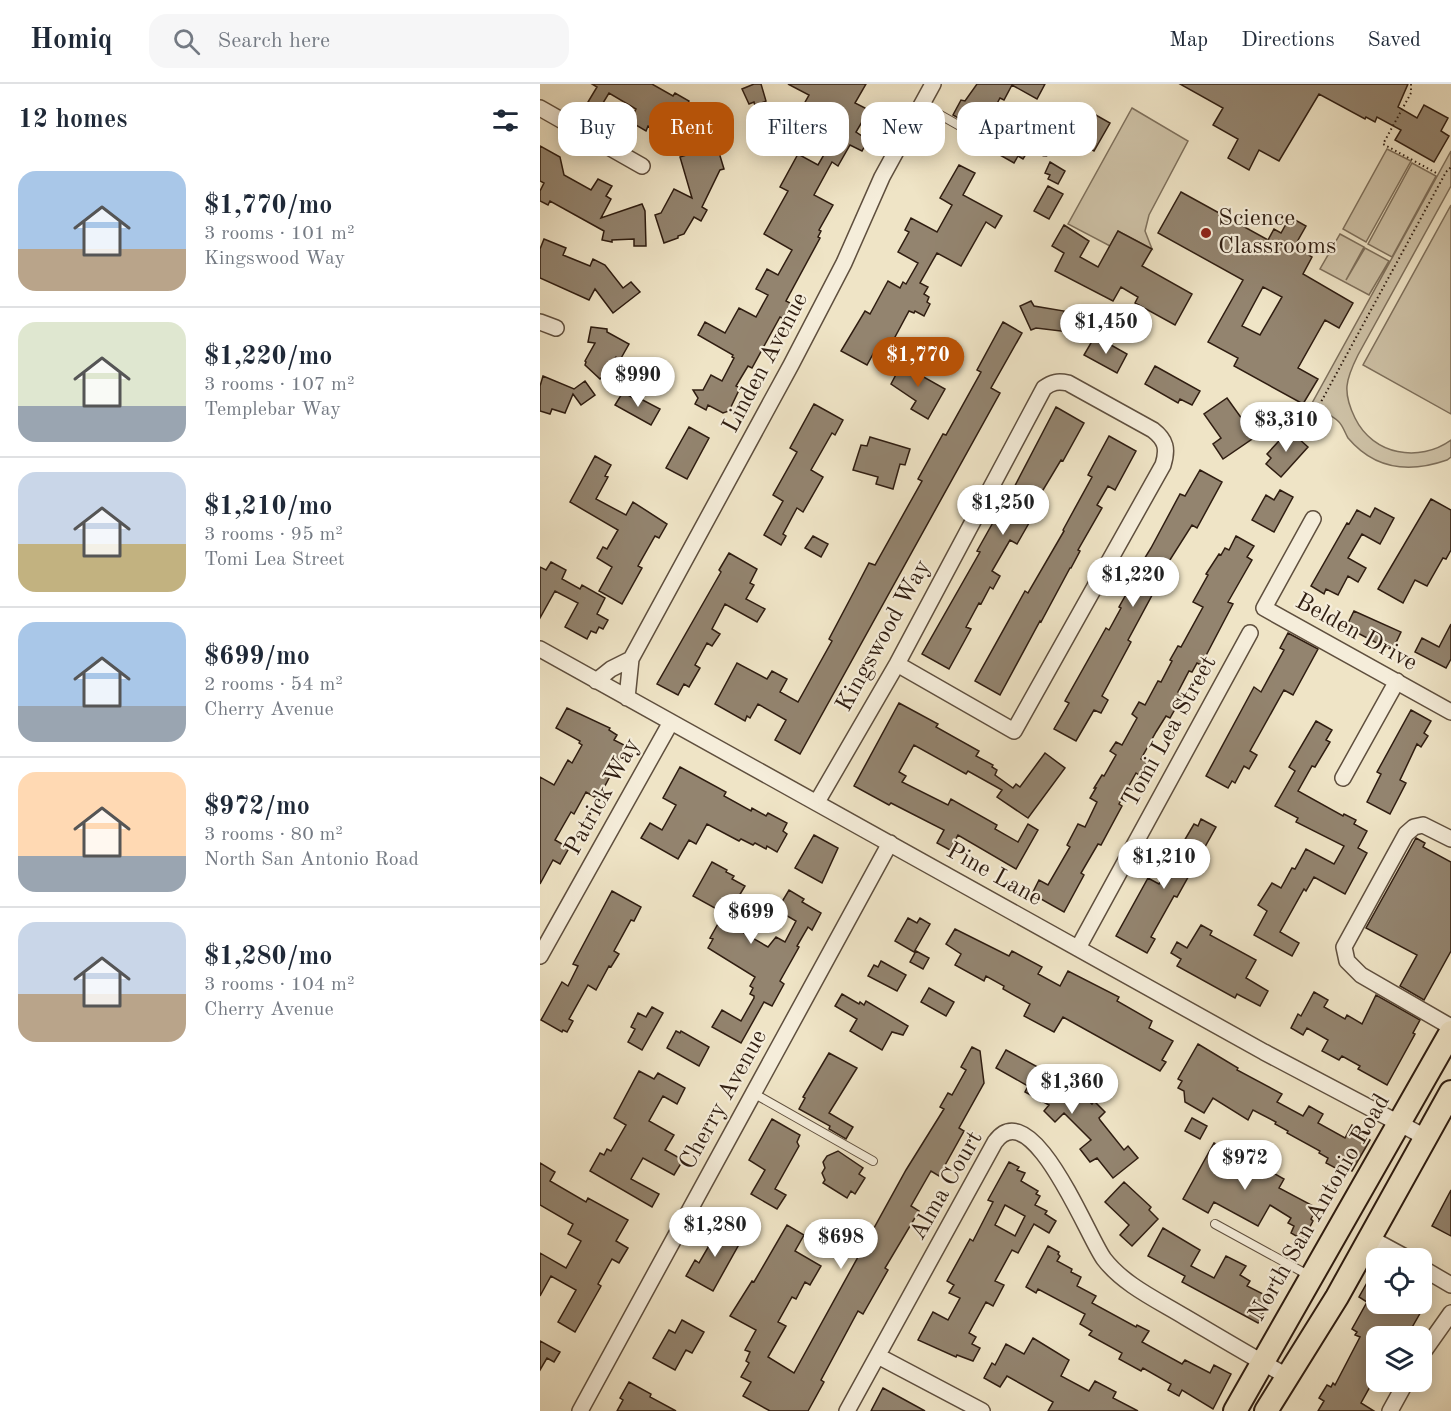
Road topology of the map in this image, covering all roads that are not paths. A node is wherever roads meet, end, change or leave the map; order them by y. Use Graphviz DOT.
graph roads {
  1 [pos="933,84"];
  2 [pos="923,102"];
  3 [pos="540,108"];
  4 [pos="893,156"];
  5 [pos="642,166"];
  6 [pos="540,322"];
  7 [pos="556,328"];
  8 [pos="1313,519"];
  9 [pos="1250,633"];
  10 [pos="540,649"];
  11 [pos="631,659"];
  12 [pos="897,664"];
  13 [pos="596,681"];
  14 [pos="1397,681"];
  15 [pos="627,698"];
  16 [pos="1451,712"];
  17 [pos="671,722"];
  18 [pos="1342,778"];
  19 [pos="817,802"];
  20 [pos="1451,839"];
  21 [pos="890,843"];
  22 [pos="1078,948"];
  23 [pos="540,956"];
  24 [pos="1451,1027"];
  25 [pos="1451,1032"];
  26 [pos="1451,1092"];
  27 [pos="753,1093"];
  28 [pos="1400,1124"];
  29 [pos="1427,1138"];
  30 [pos="873,1161"];
  31 [pos="1215,1224"];
  32 [pos="1370,1238"];
  33 [pos="1388,1248"];
  34 [pos="1432,1274"];
  35 [pos="1311,1277"];
  36 [pos="1451,1285"];
  37 [pos="1451,1313"];
  38 [pos="1432,1340"];
  39 [pos="878,1356"];
  40 [pos="1262,1362"];
  41 [pos="1287,1376"];
  42 [pos="1400,1392"];
  43 [pos="580,1411"];
  44 [pos="847,1411"];
  45 [pos="982,1411"];
  46 [pos="1235,1411"];
  47 [pos="1266,1411"];
  48 [pos="1390,1411"];
  1 -- 2 [label="street, Linden Avenue"];
  3 -- 5 [label="street"];
  4 -- 11 [label="street, Linden Avenue"];
  6 -- 7 [label="street"];
  8 -- 14 [label="street, Belden Drive"];
  9 -- 22 [label="street, Tomi Lea Street"];
  10 -- 13 [label="street, Pine Lane"];
  11 -- 13 [label="street, Linden Avenue"];
  11 -- 15 [label="street, Linden Avenue"];
  12 -- 12 [label="street, Kingswood Way"];
  12 -- 19 [label="street, Kingswood Way"];
  13 -- 15 [label="street, Pine Lane"];
  14 -- 16 [label="street, Belden Drive"];
  14 -- 18 [label="street"];
  15 -- 17 [label="street, Pine Lane"];
  17 -- 19 [label="street, Pine Lane"];
  17 -- 23 [label="street, Patrick Way"];
  19 -- 21 [label="street, Pine Lane"];
  20 -- 24 [label="street"];
  21 -- 22 [label="street, Pine Lane"];
  21 -- 27 [label="street, Cherry Avenue"];
  22 -- 28 [label="street, Pine Lane"];
  25 -- 28 [label="main road, North San Antonio Road"];
  26 -- 29 [label="main road"];
  27 -- 30 [label="lane"];
  27 -- 43 [label="street, Cherry Avenue"];
  28 -- 29 [label="street, Pine Lane"];
  28 -- 35 [label="main road, North San Antonio Road"];
  29 -- 32 [label="main road"];
  31 -- 35 [label="lane"];
  32 -- 33 [label="street"];
  32 -- 41 [label="main road"];
  34 -- 36 [label="street"];
  35 -- 40 [label="main road, North San Antonio Road"];
  37 -- 38 [label="street"];
  39 -- 40 [label="street, Alma Court"];
  39 -- 44 [label="street, Alma Court"];
  39 -- 45 [label="street"];
  40 -- 41 [label="street, Alma Court"];
  40 -- 46 [label="main road, North San Antonio Road"];
  41 -- 47 [label="main road"];
  42 -- 48 [label="street"];
}
